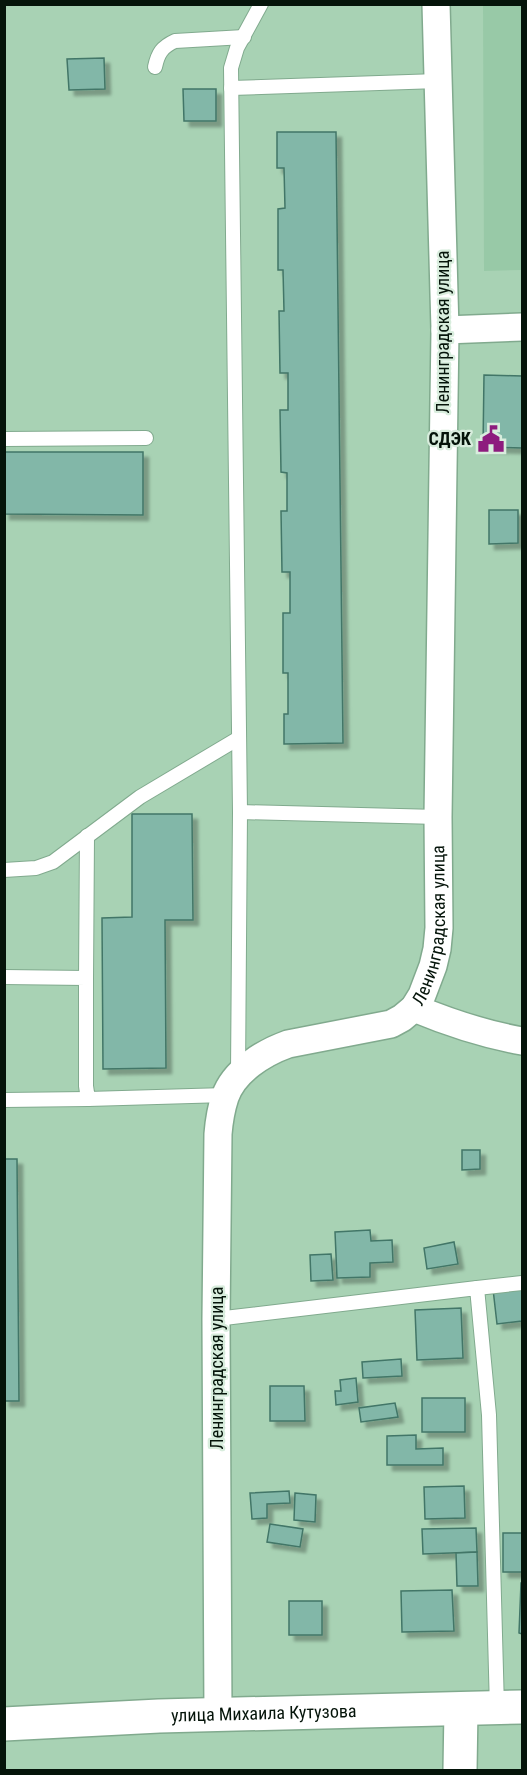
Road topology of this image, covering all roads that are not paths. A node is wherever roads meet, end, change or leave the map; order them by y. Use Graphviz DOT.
graph roads {
  1 [pos="261,4"];
  2 [pos="436,4"];
  3 [pos="244,37"];
  4 [pos="155,67"];
  5 [pos="438,81"];
  6 [pos="231,88"];
  7 [pos="522,327"];
  8 [pos="445,330"];
  9 [pos="146,438"];
  10 [pos="4,439"];
  11 [pos="239,738"];
  12 [pos="240,812"];
  13 [pos="438,817"];
  14 [pos="87,836"];
  15 [pos="4,870"];
  16 [pos="4,977"];
  17 [pos="86,978"];
  18 [pos="414,1008"];
  19 [pos="522,1041"];
  20 [pos="232,1085"];
  21 [pos="88,1099"];
  22 [pos="4,1100"];
  23 [pos="522,1283"];
  24 [pos="477,1288"];
  25 [pos="216,1318"];
  26 [pos="510,1708"];
  27 [pos="461,1709"];
  28 [pos="218,1714"];
  29 [pos="4,1724"];
  30 [pos="460,1770"];
  1 -- 3 [label="lane"];
  2 -- 5 [label="street, Ленинградская улица"];
  3 -- 4 [label="lane"];
  3 -- 6 [label="lane"];
  5 -- 6 [label="lane"];
  5 -- 8 [label="street, Ленинградская улица"];
  6 -- 11 [label="lane"];
  7 -- 8 [label="street"];
  8 -- 13 [label="street, Ленинградская улица"];
  9 -- 10 [label="lane"];
  11 -- 12 [label="lane"];
  11 -- 14 [label="lane"];
  12 -- 13 [label="lane"];
  12 -- 20 [label="lane"];
  13 -- 18 [label="street, Ленинградская улица"];
  14 -- 15 [label="lane"];
  14 -- 17 [label="lane"];
  16 -- 17 [label="lane"];
  17 -- 21 [label="lane"];
  18 -- 19 [label="street"];
  18 -- 20 [label="street, Ленинградская улица"];
  20 -- 21 [label="lane"];
  20 -- 25 [label="street, Ленинградская улица"];
  21 -- 22 [label="lane"];
  23 -- 24 [label="lane"];
  24 -- 25 [label="lane"];
  24 -- 26 [label="lane"];
  25 -- 28 [label="street, Ленинградская улица"];
  26 -- 27 [label="street, улица Михаила Кутузова"];
  27 -- 28 [label="street, улица Михаила Кутузова"];
  27 -- 30 [label="street"];
  28 -- 29 [label="street, улица Михаила Кутузова"];
}
